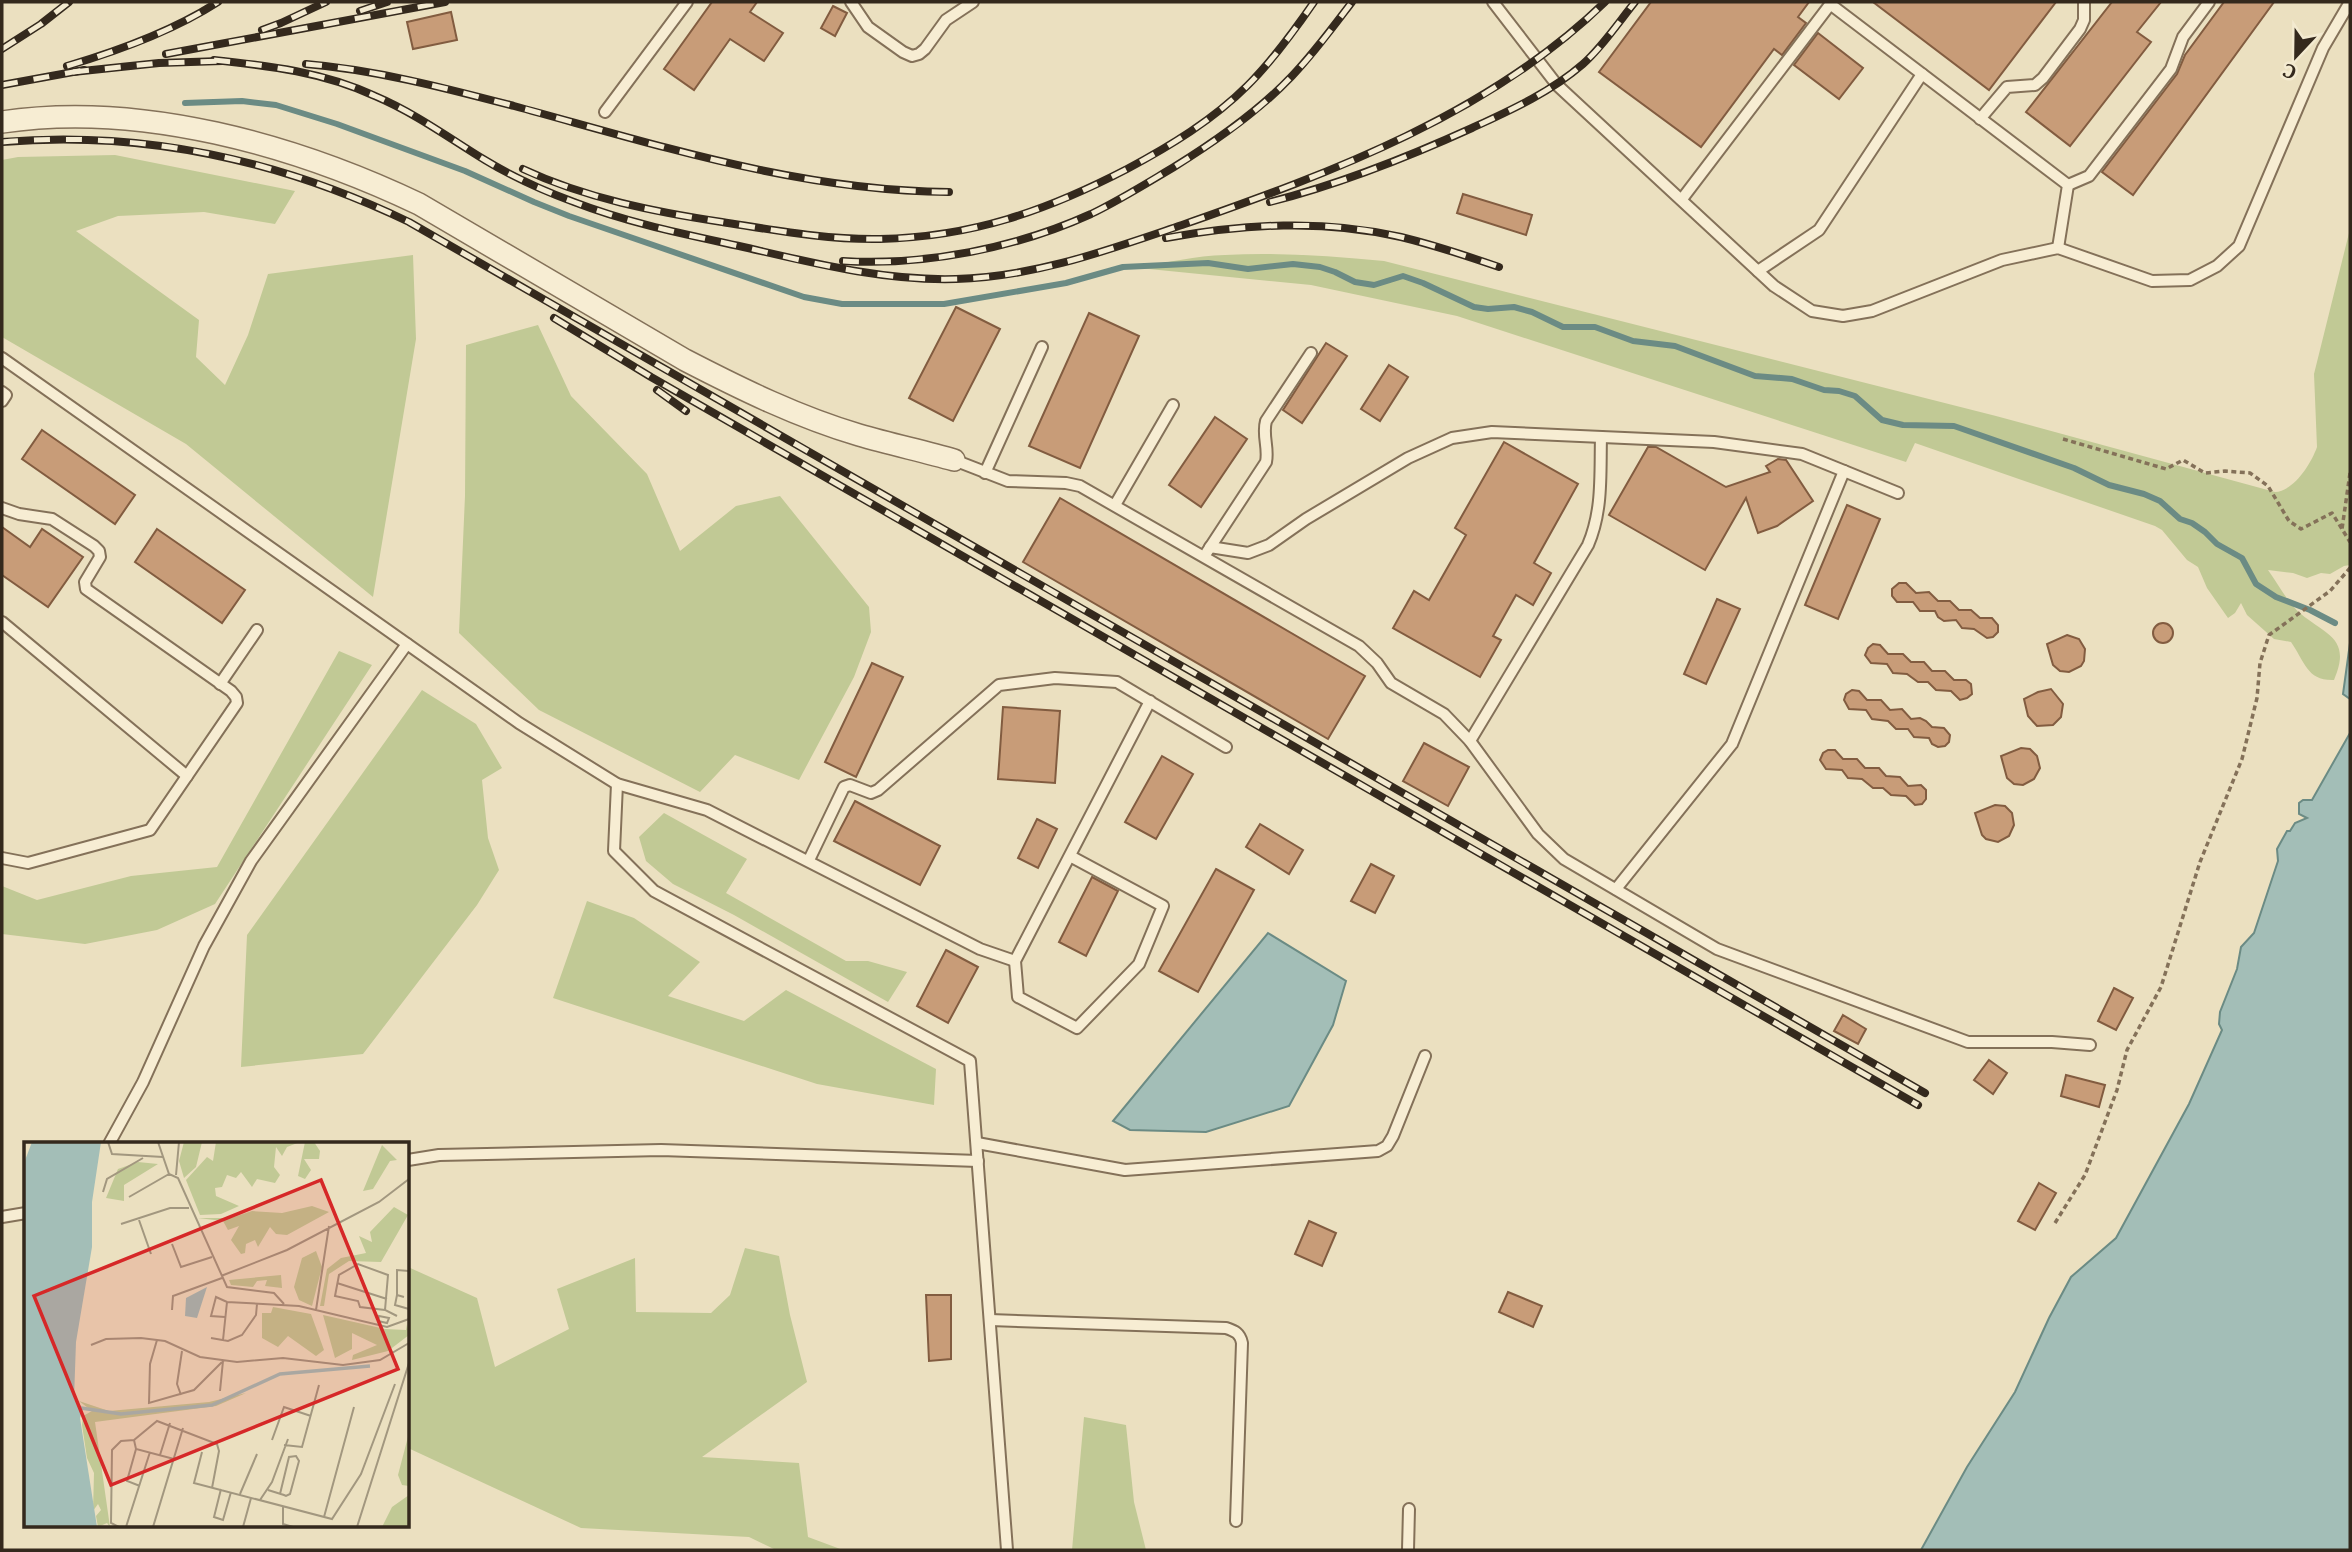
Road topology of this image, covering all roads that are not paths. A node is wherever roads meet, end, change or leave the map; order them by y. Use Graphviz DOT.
graph roads {
  1 [pos="687,2"];
  2 [pos="851,2"];
  3 [pos="973,2"];
  4 [pos="1493,2"];
  5 [pos="2084,2"];
  6 [pos="2209,2"];
  7 [pos="2350,2"];
  8 [pos="1831,3"];
  9 [pos="1922,74"];
  10 [pos="605,113"];
  11 [pos="1980,118"];
  12 [pos="2,122"];
  13 [pos="2068,185"];
  14 [pos="1682,199"];
  15 [pos="2058,248"];
  16 [pos="1758,271"];
  17 [pos="1042,347"];
  18 [pos="1311,354"];
  19 [pos="2,358"];
  20 [pos="2,392"];
  21 [pos="2,401"];
  22 [pos="1173,405"];
  23 [pos="1601,437"];
  24 [pos="954,460"];
  25 [pos="1844,471"];
  26 [pos="985,473"];
  27 [pos="1898,493"];
  28 [pos="1115,505"];
  29 [pos="2,508"];
  30 [pos="1207,552"];
  31 [pos="2,622"];
  32 [pos="257,630"];
  33 [pos="407,645"];
  34 [pos="220,684"];
  35 [pos="1150,701"];
  36 [pos="1470,741"];
  37 [pos="1226,747"];
  38 [pos="187,776"];
  39 [pos="617,784"];
  40 [pos="1070,856"];
  41 [pos="2,858"];
  42 [pos="809,860"];
  43 [pos="1616,889"];
  44 [pos="1015,961"];
  45 [pos="2090,1045"];
  46 [pos="1425,1056"];
  47 [pos="110,1142"];
  48 [pos="977,1143"];
  49 [pos="410,1160"];
  50 [pos="978,1161"];
  51 [pos="24,1213"];
  52 [pos="2,1217"];
  53 [pos="990,1320"];
  54 [pos="1409,1509"];
  55 [pos="1236,1521"];
  56 [pos="1007,1550"];
  57 [pos="1408,1550"];
  1 -- 10 [label="lane"];
  2 -- 3 [label="lane"];
  4 -- 14 [label="lane"];
  5 -- 11 [label="lane"];
  6 -- 13 [label="lane"];
  7 -- 15 [label="lane"];
  8 -- 9 [label="lane"];
  8 -- 14 [label="lane"];
  9 -- 11 [label="lane"];
  9 -- 16 [label="lane"];
  11 -- 13 [label="lane"];
  12 -- 24 [label="street"];
  13 -- 15 [label="lane"];
  14 -- 16 [label="lane"];
  15 -- 16 [label="lane"];
  17 -- 26 [label="lane"];
  18 -- 30 [label="lane"];
  19 -- 33 [label="lane"];
  20 -- 21 [label="lane"];
  22 -- 28 [label="lane"];
  23 -- 25 [label="lane"];
  23 -- 30 [label="lane"];
  23 -- 36 [label="lane"];
  24 -- 26 [label="lane"];
  25 -- 27 [label="lane"];
  25 -- 43 [label="lane"];
  26 -- 28 [label="lane"];
  28 -- 30 [label="lane"];
  29 -- 34 [label="lane"];
  30 -- 36 [label="lane"];
  31 -- 38 [label="lane"];
  32 -- 34 [label="lane"];
  33 -- 39 [label="lane"];
  33 -- 47 [label="lane"];
  34 -- 38 [label="lane"];
  35 -- 37 [label="lane"];
  35 -- 40 [label="lane"];
  35 -- 42 [label="lane"];
  36 -- 43 [label="lane"];
  38 -- 41 [label="lane"];
  39 -- 42 [label="lane"];
  39 -- 48 [label="lane"];
  40 -- 44 [label="lane"];
  40 -- 44 [label="lane"];
  42 -- 44 [label="lane"];
  43 -- 45 [label="lane"];
  46 -- 48 [label="lane"];
  48 -- 50 [label="lane"];
  49 -- 50 [label="lane"];
  50 -- 53 [label="lane"];
  51 -- 52 [label="lane"];
  53 -- 55 [label="lane"];
  53 -- 56 [label="lane"];
  54 -- 57 [label="lane"];
}
